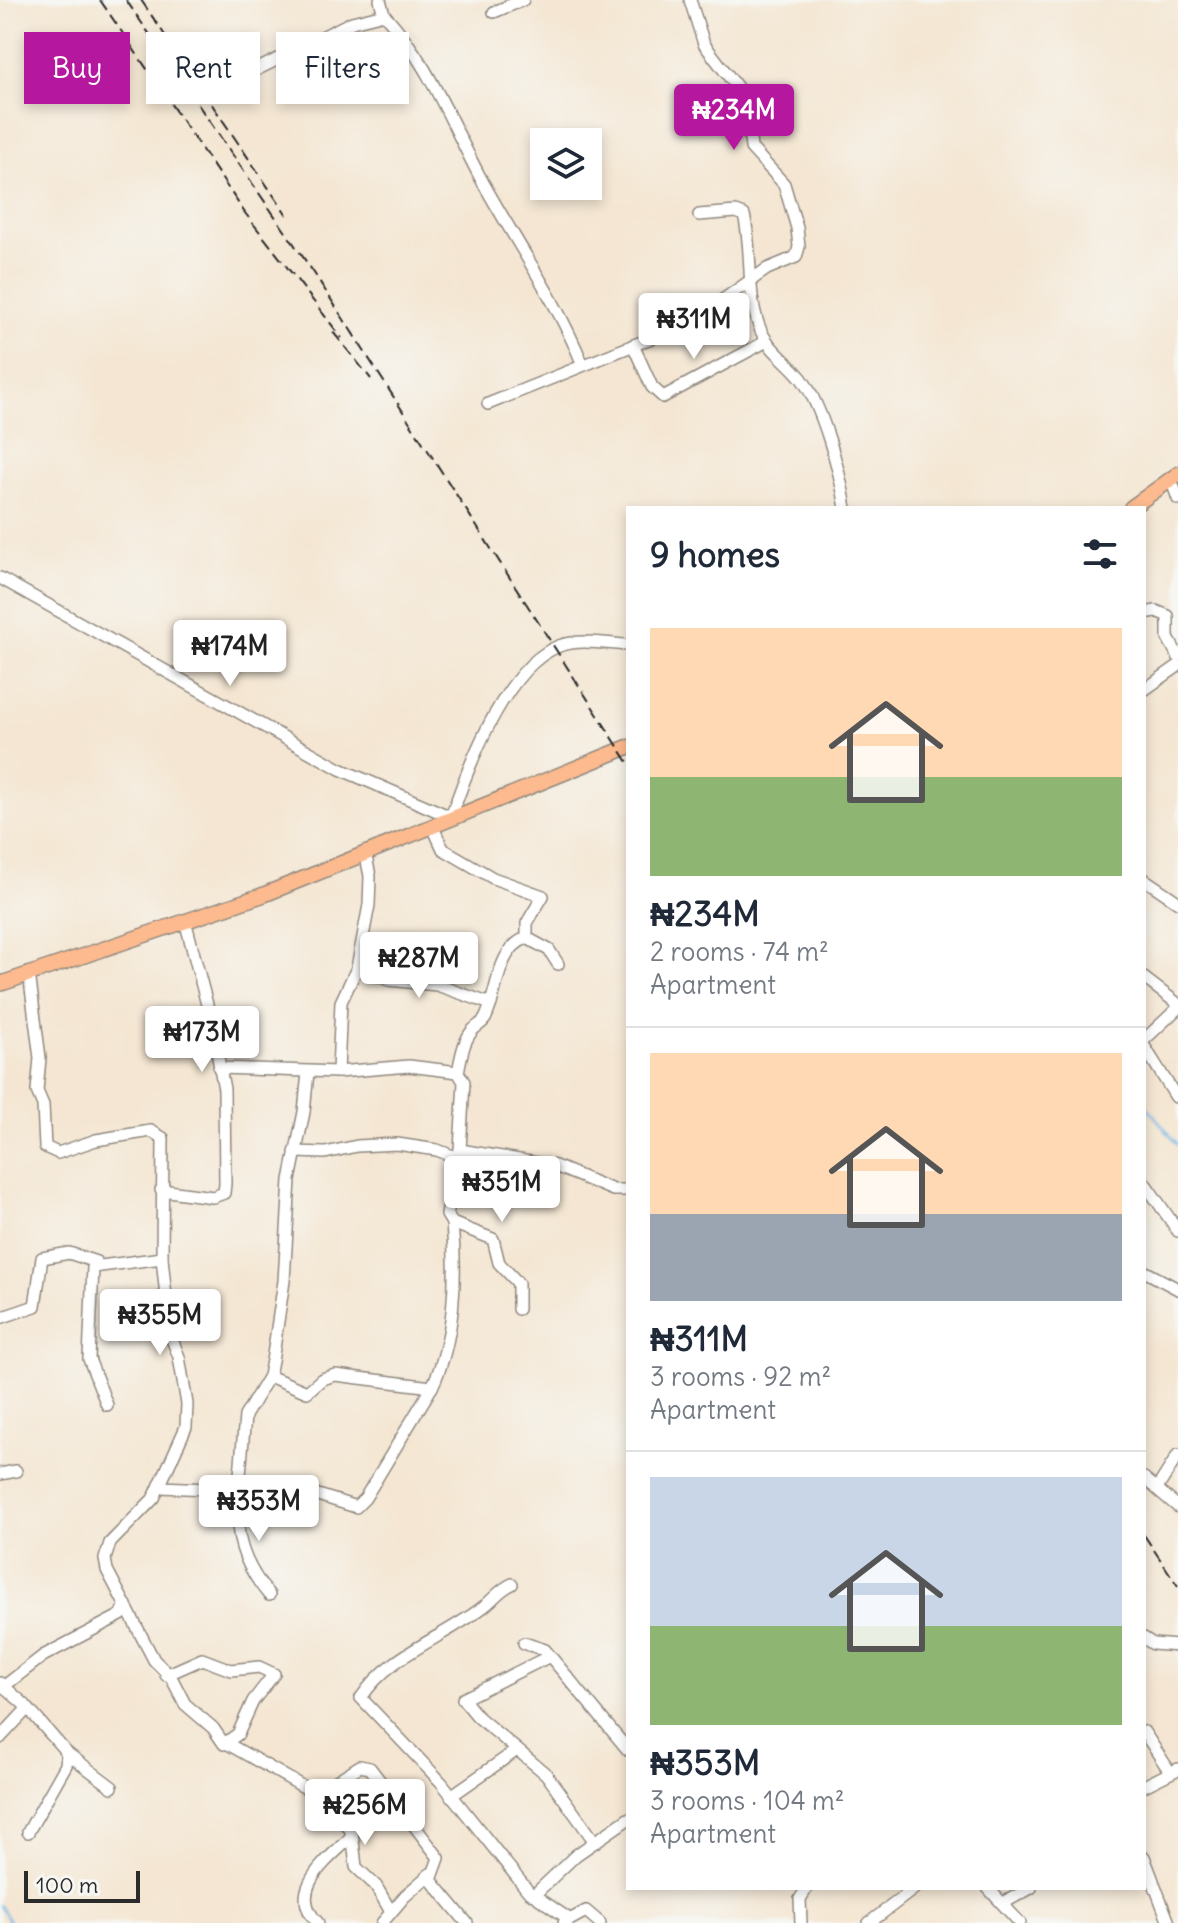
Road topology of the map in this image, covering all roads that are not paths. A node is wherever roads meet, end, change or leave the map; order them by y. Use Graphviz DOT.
graph roads {
  1 [pos="380,0"];
  2 [pos="523,0"];
  3 [pos="690,0"];
  4 [pos="494,12"];
  5 [pos="384,14"];
  6 [pos="260,68"];
  7 [pos="699,215"];
  8 [pos="752,282"];
  9 [pos="767,341"];
  10 [pos="633,345"];
  11 [pos="583,365"];
  12 [pos="488,404"];
  13 [pos="1175,477"];
  14 [pos="1178,499"];
  15 [pos="846,506"];
  16 [pos="1134,506"];
  17 [pos="0,578"];
  18 [pos="1146,613"];
  19 [pos="626,645"];
  20 [pos="1178,656"];
  21 [pos="1178,666"];
  22 [pos="1146,689"];
  23 [pos="626,748"];
  24 [pos="451,817"];
  25 [pos="432,825"];
  26 [pos="365,852"];
  27 [pos="1146,880"];
  28 [pos="1178,902"];
  29 [pos="186,924"];
  30 [pos="527,938"];
  31 [pos="558,964"];
  32 [pos="357,968"];
  33 [pos="29,973"];
  34 [pos="1146,980"];
  35 [pos="0,984"];
  36 [pos="491,1004"];
  37 [pos="1178,1006"];
  38 [pos="1146,1038"];
  39 [pos="1146,1049"];
  40 [pos="219,1068"];
  41 [pos="308,1072"];
  42 [pos="338,1072"];
  43 [pos="458,1072"];
  44 [pos="1176,1097"];
  45 [pos="295,1152"];
  46 [pos="459,1154"];
  47 [pos="1146,1185"];
  48 [pos="161,1190"];
  49 [pos="626,1190"];
  50 [pos="452,1223"];
  51 [pos="1178,1231"];
  52 [pos="162,1258"];
  53 [pos="96,1262"];
  54 [pos="1146,1272"];
  55 [pos="1178,1289"];
  56 [pos="518,1309"];
  57 [pos="0,1318"];
  58 [pos="269,1376"];
  59 [pos="432,1387"];
  60 [pos="107,1405"];
  61 [pos="1178,1455"];
  62 [pos="16,1471"];
  63 [pos="0,1474"];
  64 [pos="1146,1479"];
  65 [pos="160,1487"];
  66 [pos="1158,1487"];
  67 [pos="234,1490"];
  68 [pos="1178,1507"];
  69 [pos="238,1513"];
  70 [pos="512,1584"];
  71 [pos="269,1595"];
  72 [pos="126,1605"];
  73 [pos="1146,1639"];
  74 [pos="524,1643"];
  75 [pos="1178,1646"];
  76 [pos="550,1656"];
  77 [pos="166,1675"];
  78 [pos="2,1685"];
  79 [pos="27,1709"];
  80 [pos="1146,1735"];
  81 [pos="0,1738"];
  82 [pos="228,1744"];
  83 [pos="626,1748"];
  84 [pos="517,1750"];
  85 [pos="67,1753"];
  86 [pos="1174,1770"];
  87 [pos="1146,1785"];
  88 [pos="112,1787"];
  89 [pos="316,1794"];
  90 [pos="451,1796"];
  91 [pos="626,1820"];
  92 [pos="352,1831"];
  93 [pos="28,1832"];
  94 [pos="595,1842"];
  95 [pos="1146,1862"];
  96 [pos="430,1874"];
  97 [pos="806,1890"];
  98 [pos="912,1890"];
  99 [pos="990,1890"];
  100 [pos="1027,1890"];
  101 [pos="534,1895"];
  102 [pos="1003,1903"];
  103 [pos="391,1912"];
  104 [pos="566,1921"];
  105 [pos="318,1923"];
  106 [pos="382,1923"];
  107 [pos="467,1923"];
  108 [pos="600,1923"];
  109 [pos="801,1923"];
  110 [pos="869,1923"];
  111 [pos="1020,1923"];
  112 [pos="1169,1923"];
  1 -- 5 [label="street"];
  2 -- 4 [label="street"];
  3 -- 8 [label="street"];
  5 -- 6 [label="street"];
  5 -- 11 [label="street"];
  7 -- 8 [label="street"];
  8 -- 9 [label="street"];
  8 -- 10 [label="street"];
  9 -- 10 [label="street"];
  9 -- 15 [label="street"];
  10 -- 11 [label="street"];
  11 -- 12 [label="street"];
  13 -- 14 [label="street"];
  13 -- 16 [label="main road"];
  17 -- 24 [label="street"];
  18 -- 20 [label="street"];
  19 -- 24 [label="street"];
  21 -- 22 [label="street"];
  23 -- 24 [label="main road"];
  24 -- 25 [label="main road"];
  25 -- 26 [label="main road"];
  25 -- 30 [label="street"];
  26 -- 29 [label="main road"];
  26 -- 32 [label="street"];
  27 -- 28 [label="street"];
  29 -- 33 [label="main road"];
  29 -- 40 [label="street"];
  30 -- 31 [label="street"];
  30 -- 36 [label="street"];
  32 -- 36 [label="street"];
  32 -- 42 [label="street"];
  33 -- 35 [label="main road"];
  33 -- 48 [label="street"];
  34 -- 37 [label="street"];
  36 -- 43 [label="street"];
  37 -- 38 [label="street"];
  39 -- 44 [label="street"];
  40 -- 41 [label="street"];
  40 -- 48 [label="street"];
  41 -- 42 [label="street"];
  41 -- 45 [label="street"];
  42 -- 43 [label="street"];
  43 -- 46 [label="street"];
  45 -- 46 [label="street"];
  45 -- 58 [label="street"];
  46 -- 49 [label="street"];
  46 -- 50 [label="street"];
  47 -- 51 [label="street"];
  48 -- 52 [label="street"];
  50 -- 56 [label="street"];
  50 -- 59 [label="street"];
  52 -- 60 [label="street"];
  52 -- 65 [label="street"];
  53 -- 57 [label="street"];
  54 -- 55 [label="street"];
  58 -- 59 [label="street"];
  58 -- 67 [label="street"];
  59 -- 69 [label="street"];
  61 -- 66 [label="street"];
  62 -- 63 [label="street"];
  64 -- 66 [label="street"];
  65 -- 67 [label="street"];
  65 -- 72 [label="street"];
  66 -- 68 [label="street"];
  67 -- 69 [label="street"];
  69 -- 71 [label="street"];
  70 -- 90 [label="street"];
  72 -- 77 [label="street"];
  72 -- 78 [label="street"];
  73 -- 75 [label="street"];
  74 -- 76 [label="street"];
  76 -- 83 [label="street"];
  76 -- 84 [label="street"];
  77 -- 82 [label="street"];
  77 -- 82 [label="street"];
  78 -- 79 [label="street"];
  79 -- 81 [label="street"];
  79 -- 85 [label="street"];
  80 -- 86 [label="street"];
  82 -- 89 [label="street"];
  84 -- 90 [label="street"];
  84 -- 94 [label="street"];
  85 -- 88 [label="street"];
  85 -- 93 [label="street"];
  86 -- 87 [label="street"];
  89 -- 92 [label="street"];
  89 -- 96 [label="street"];
  90 -- 101 [label="street"];
  91 -- 94 [label="street"];
  92 -- 103 [label="street"];
  92 -- 105 [label="street"];
  94 -- 101 [label="street"];
  95 -- 112 [label="street"];
  96 -- 103 [label="street"];
  96 -- 107 [label="street"];
  97 -- 109 [label="street"];
  98 -- 110 [label="street"];
  99 -- 102 [label="street"];
  100 -- 102 [label="street"];
  101 -- 104 [label="street"];
  102 -- 111 [label="street"];
  103 -- 106 [label="street"];
  104 -- 108 [label="street"];
}
